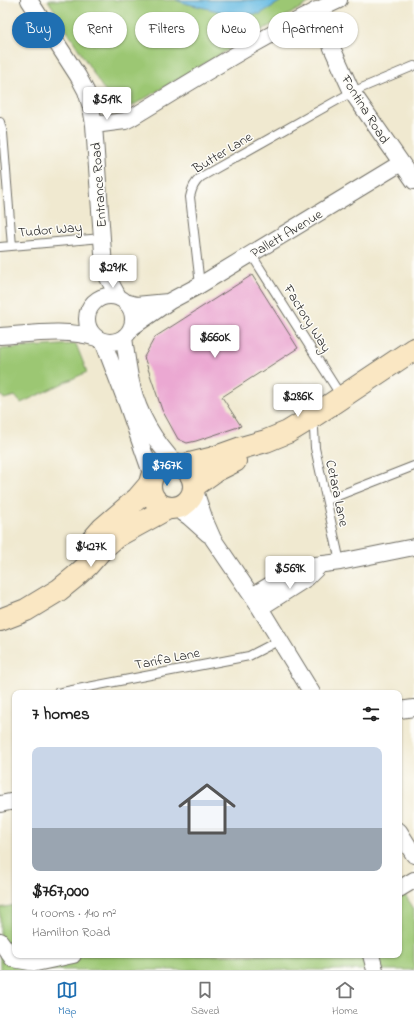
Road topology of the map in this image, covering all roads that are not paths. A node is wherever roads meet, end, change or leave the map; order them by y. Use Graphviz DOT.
graph roads {
  1 [pos="29,0"];
  2 [pos="339,0"];
  3 [pos="316,10"];
  4 [pos="414,66"];
  5 [pos="352,92"];
  6 [pos="0,122"];
  7 [pos="94,125"];
  8 [pos="401,163"];
  9 [pos="414,181"];
  10 [pos="102,238"];
  11 [pos="12,246"];
  12 [pos="0,247"];
  13 [pos="251,254"];
  14 [pos="104,267"];
  15 [pos="200,285"];
  16 [pos="122,300"];
  17 [pos="170,301"];
  18 [pos="91,307"];
  19 [pos="57,332"];
  20 [pos="128,332"];
  21 [pos="0,336"];
  22 [pos="100,339"];
  23 [pos="414,349"];
  24 [pos="414,364"];
  25 [pos="342,397"];
  26 [pos="314,429"];
  27 [pos="180,466"];
  28 [pos="414,466"];
  29 [pos="151,480"];
  30 [pos="194,487"];
  31 [pos="327,500"];
  32 [pos="172,508"];
  33 [pos="213,539"];
  34 [pos="414,547"];
  35 [pos="340,562"];
  36 [pos="256,602"];
  37 [pos="0,606"];
  38 [pos="0,620"];
  39 [pos="280,640"];
  40 [pos="73,690"];
  41 [pos="310,690"];
  42 [pos="414,708"];
  43 [pos="402,710"];
  44 [pos="12,801"];
  45 [pos="0,804"];
  46 [pos="402,836"];
  47 [pos="414,855"];
  48 [pos="414,880"];
  49 [pos="402,887"];
  50 [pos="0,941"];
  51 [pos="12,958"];
  52 [pos="12,958"];
  53 [pos="59,958"];
  54 [pos="373,958"];
  55 [pos="375,970"];
  1 -- 7 [label="street, Entrance Road"];
  2 -- 3 [label="street"];
  3 -- 5 [label="street, Fontina Road"];
  3 -- 7 [label="street"];
  4 -- 5 [label="lane, Butter Lane"];
  5 -- 8 [label="street, Fontina Road"];
  5 -- 15 [label="lane, Butter Lane"];
  6 -- 11 [label="lane"];
  7 -- 10 [label="street, Entrance Road"];
  8 -- 9 [label="street, Fontina Road"];
  8 -- 13 [label="street, Pallett Avenue"];
  10 -- 11 [label="lane, Tudor Way"];
  10 -- 14 [label="street, Entrance Road"];
  11 -- 12 [label="lane, Tudor Way"];
  13 -- 15 [label="street, Pallett Avenue"];
  13 -- 25 [label="lane, Factory Way"];
  14 -- 16 [label="street, Entrance Road"];
  14 -- 18 [label="street, Entrance Road"];
  15 -- 17 [label="street, Pallett Avenue"];
  16 -- 17 [label="street, Pallett Avenue"];
  16 -- 18 [label="street"];
  16 -- 20 [label="street"];
  17 -- 20 [label="street, Pallett Avenue"];
  18 -- 19 [label="street"];
  18 -- 22 [label="street"];
  19 -- 21 [label="street"];
  19 -- 22 [label="street"];
  20 -- 22 [label="street"];
  20 -- 27 [label="street"];
  22 -- 29 [label="street"];
  23 -- 25 [label="main road"];
  24 -- 26 [label="main road"];
  25 -- 27 [label="main road"];
  26 -- 30 [label="main road"];
  26 -- 31 [label="lane, Cetara Lane"];
  27 -- 29 [label="main road"];
  27 -- 30 [label="main road"];
  28 -- 31 [label="lane"];
  29 -- 32 [label="main road"];
  29 -- 37 [label="main road"];
  30 -- 32 [label="main road"];
  30 -- 33 [label="street"];
  31 -- 35 [label="lane, Cetara Lane"];
  32 -- 33 [label="street"];
  32 -- 38 [label="main road"];
  33 -- 36 [label="street"];
  34 -- 35 [label="street"];
  35 -- 36 [label="street"];
  36 -- 39 [label="street"];
  39 -- 40 [label="lane, Tarifa Lane"];
  39 -- 41 [label="street"];
  42 -- 43 [label="street"];
  44 -- 45 [label="street"];
  46 -- 47 [label="street"];
  48 -- 49 [label="street"];
  50 -- 51 [label="street"];
  52 -- 53 [label="street"];
  54 -- 55 [label="street"];
}
